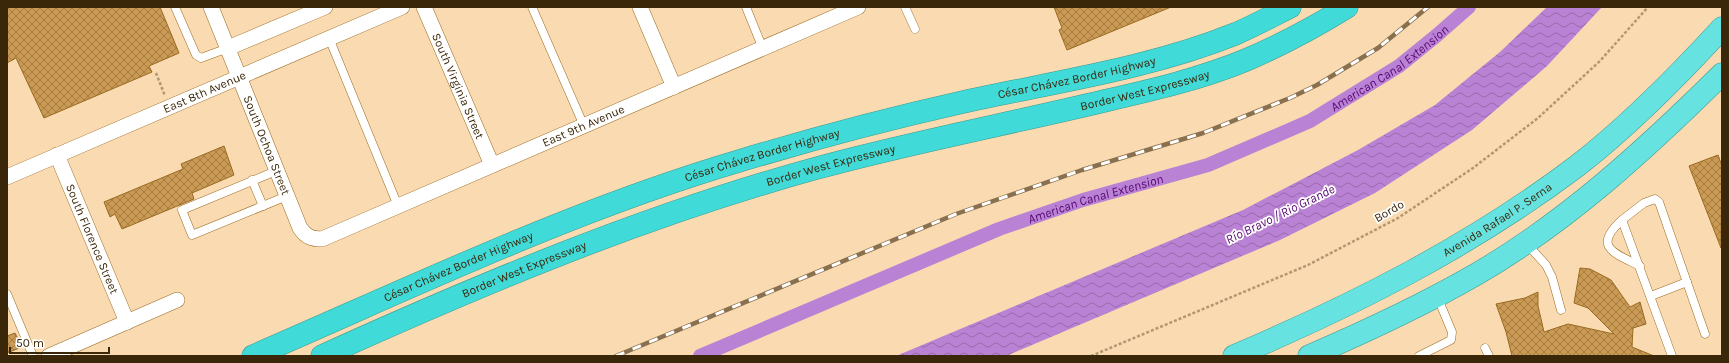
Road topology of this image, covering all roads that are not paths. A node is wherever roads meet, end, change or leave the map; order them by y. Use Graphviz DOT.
graph roads {
  1 [pos="175,7"];
  2 [pos="211,7"];
  3 [pos="402,7"];
  4 [pos="424,7"];
  5 [pos="532,7"];
  6 [pos="640,7"];
  7 [pos="746,7"];
  8 [pos="857,7"];
  9 [pos="905,7"];
  10 [pos="1290,7"];
  11 [pos="1347,7"];
  12 [pos="318,8"];
  13 [pos="1722,28"];
  14 [pos="915,30"];
  15 [pos="329,38"];
  16 [pos="228,48"];
  17 [pos="763,49"];
  18 [pos="1722,74"];
  19 [pos="240,78"];
  20 [pos="674,87"];
  21 [pos="584,126"];
  22 [pos="57,155"];
  23 [pos="492,165"];
  24 [pos="276,171"];
  25 [pos="7,177"];
  26 [pos="252,180"];
  27 [pos="287,196"];
  28 [pos="263,206"];
  29 [pos="398,206"];
  30 [pos="1622,220"];
  31 [pos="307,236"];
  32 [pos="1525,243"];
  33 [pos="1640,266"];
  34 [pos="1687,282"];
  35 [pos="7,294"];
  36 [pos="1436,296"];
  37 [pos="1651,296"];
  38 [pos="176,300"];
  39 [pos="1561,310"];
  40 [pos="127,322"];
  41 [pos="1705,334"];
  42 [pos="1485,348"];
  43 [pos="33,356"];
  44 [pos="49,356"];
  45 [pos="253,356"];
  46 [pos="322,356"];
  47 [pos="1234,356"];
  48 [pos="1309,356"];
  49 [pos="1419,356"];
  50 [pos="1489,356"];
  51 [pos="1672,356"];
  1 -- 16 [label="lane"];
  2 -- 16 [label="street, South Ochoa Street"];
  3 -- 15 [label="street, East 8th Avenue"];
  4 -- 23 [label="street, South Virginia Street"];
  5 -- 21 [label="lane"];
  6 -- 20 [label="street"];
  7 -- 17 [label="lane"];
  8 -- 17 [label="street, East 9th Avenue"];
  9 -- 14 [label="lane"];
  10 -- 45 [label="highway, César Chávez Border Highway"];
  11 -- 46 [label="highway, Border West Expressway"];
  12 -- 16 [label="street"];
  13 -- 47 [label="highway, Avenida Rafael P. Serna"];
  15 -- 19 [label="street, East 8th Avenue"];
  15 -- 29 [label="lane"];
  16 -- 19 [label="street, South Ochoa Street"];
  17 -- 20 [label="street, East 9th Avenue"];
  18 -- 32 [label="highway"];
  19 -- 22 [label="street, East 8th Avenue"];
  19 -- 24 [label="street, South Ochoa Street"];
  20 -- 21 [label="street, East 9th Avenue"];
  21 -- 23 [label="street, East 9th Avenue"];
  22 -- 25 [label="street, East 8th Avenue"];
  22 -- 40 [label="street, South Florence Street"];
  23 -- 29 [label="street, East 9th Avenue"];
  24 -- 26 [label="lane"];
  24 -- 27 [label="street, South Ochoa Street"];
  26 -- 28 [label="lane"];
  26 -- 28 [label="lane"];
  27 -- 28 [label="lane"];
  27 -- 31 [label="street, South Ochoa Street"];
  29 -- 31 [label="street, East 9th Avenue"];
  30 -- 33 [label="lane"];
  30 -- 33 [label="lane"];
  30 -- 34 [label="lane"];
  32 -- 36 [label="highway"];
  32 -- 39 [label="lane"];
  33 -- 37 [label="lane"];
  34 -- 37 [label="lane"];
  34 -- 41 [label="lane"];
  35 -- 43 [label="lane"];
  36 -- 48 [label="highway"];
  36 -- 49 [label="lane"];
  37 -- 51 [label="lane"];
  38 -- 40 [label="street"];
  40 -- 44 [label="street"];
  42 -- 50 [label="lane"];
}
